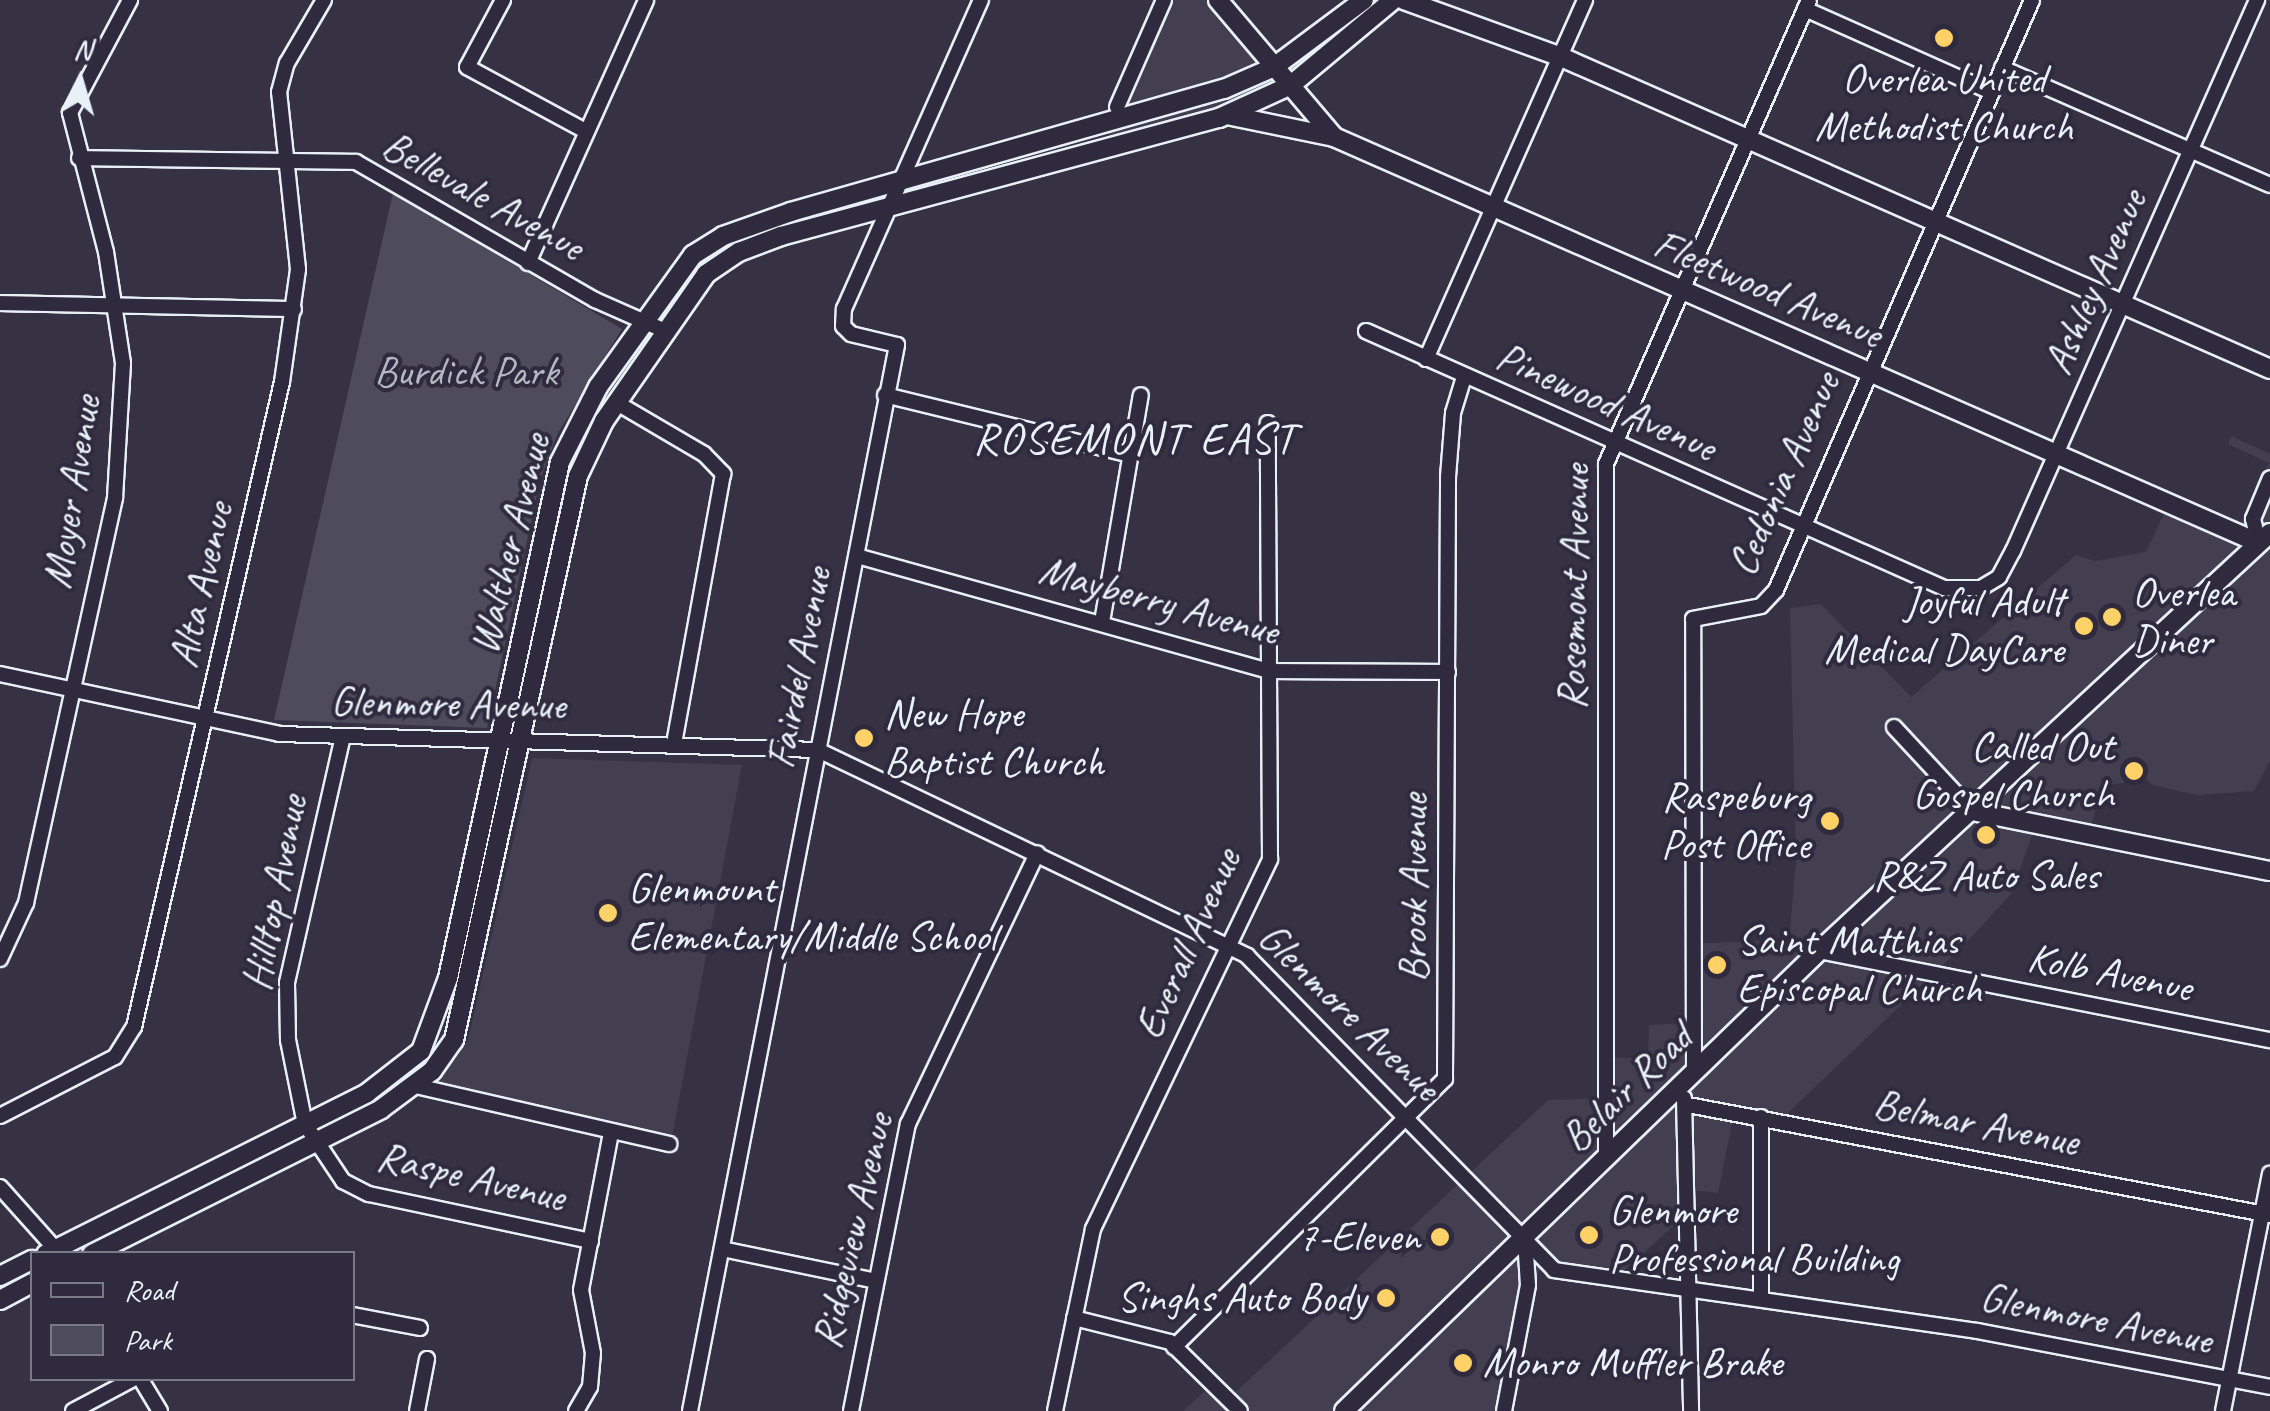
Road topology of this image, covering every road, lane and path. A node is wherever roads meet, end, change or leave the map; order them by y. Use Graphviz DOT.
graph roads {
  1 [pos="130,0"];
  2 [pos="324,0"];
  3 [pos="504,0"];
  4 [pos="646,0"];
  5 [pos="981,0"];
  6 [pos="1164,0"];
  7 [pos="1218,0"];
  8 [pos="1364,0"];
  9 [pos="1393,0"];
  10 [pos="1404,0"];
  11 [pos="1584,0"];
  12 [pos="2032,0"];
  13 [pos="2264,1"];
  14 [pos="1807,4"];
  15 [pos="1560,56"];
  16 [pos="1274,67"];
  17 [pos="2002,68"];
  18 [pos="1291,85"];
  19 [pos="1991,92"];
  20 [pos="1117,107"];
  21 [pos="1226,115"];
  22 [pos="587,132"];
  23 [pos="1334,137"];
  24 [pos="1748,138"];
  25 [pos="2190,151"];
  26 [pos="79,158"];
  27 [pos="289,161"];
  28 [pos="902,180"];
  29 [pos="2270,185"];
  30 [pos="1495,207"];
  31 [pos="885,208"];
  32 [pos="1934,220"];
  33 [pos="528,263"];
  34 [pos="1681,291"];
  35 [pos="0,303"];
  36 [pos="2124,304"];
  37 [pos="116,305"];
  38 [pos="294,308"];
  39 [pos="641,324"];
  40 [pos="662,330"];
  41 [pos="1366,331"];
  42 [pos="1426,359"];
  43 [pos="2270,368"];
  44 [pos="1868,370"];
  45 [pos="1464,378"];
  46 [pos="885,395"];
  47 [pos="1141,395"];
  48 [pos="617,403"];
  49 [pos="1268,423"];
  50 [pos="1613,444"];
  51 [pos="1127,454"];
  52 [pos="2057,454"];
  53 [pos="2270,478"];
  54 [pos="1803,528"];
  55 [pos="2264,538"];
  56 [pos="857,556"];
  57 [pos="1987,586"];
  58 [pos="1102,622"];
  59 [pos="1270,671"];
  60 [pos="1448,672"];
  61 [pos="0,674"];
  62 [pos="72,691"];
  63 [pos="205,722"];
  64 [pos="1894,727"];
  65 [pos="343,736"];
  66 [pos="498,739"];
  67 [pos="522,740"];
  68 [pos="674,744"];
  69 [pos="818,750"];
  70 [pos="1972,812"];
  71 [pos="1037,854"];
  72 [pos="2270,872"];
  73 [pos="1230,944"];
  74 [pos="1819,951"];
  75 [pos="0,960"];
  76 [pos="2270,1040"];
  77 [pos="1694,1073"];
  78 [pos="416,1086"];
  79 [pos="1684,1096"];
  80 [pos="0,1116"];
  81 [pos="1761,1117"];
  82 [pos="1410,1119"];
  83 [pos="305,1124"];
  84 [pos="611,1132"];
  85 [pos="315,1142"];
  86 [pos="669,1144"];
  87 [pos="1606,1157"];
  88 [pos="2270,1174"];
  89 [pos="0,1186"];
  90 [pos="2266,1214"];
  91 [pos="1525,1238"];
  92 [pos="592,1241"];
  93 [pos="722,1249"];
  94 [pos="53,1251"];
  95 [pos="56,1251"];
  96 [pos="98,1251"];
  97 [pos="30,1261"];
  98 [pos="1547,1265"];
  99 [pos="1528,1274"];
  100 [pos="0,1276"];
  101 [pos="876,1281"];
  102 [pos="30,1284"];
  103 [pos="1688,1288"];
  104 [pos="1762,1297"];
  105 [pos="0,1300"];
  106 [pos="358,1316"];
  107 [pos="1074,1318"];
  108 [pos="420,1328"];
  109 [pos="1174,1347"];
  110 [pos="427,1359"];
  111 [pos="2230,1380"];
  112 [pos="132,1381"];
  113 [pos="140,1381"];
  114 [pos="2270,1387"];
  115 [pos="74,1411"];
  116 [pos="160,1411"];
  117 [pos="417,1411"];
  118 [pos="576,1411"];
  119 [pos="690,1411"];
  120 [pos="850,1411"];
  121 [pos="1055,1411"];
  122 [pos="1240,1411"];
  123 [pos="1344,1411"];
  124 [pos="1504,1411"];
  125 [pos="1691,1411"];
  126 [pos="2224,1411"];
  1 -- 26 [label="street, Moyer Avenue"];
  2 -- 27 [label="street, Alta Avenue"];
  3 -- 22 [label="street"];
  4 -- 22 [label="street"];
  5 -- 28 [label="street, Fairdel Avenue"];
  6 -- 20 [label="street"];
  7 -- 16 [label="main road, Fleetwood Avenue"];
  8 -- 16 [label="main road, Walther Avenue"];
  9 -- 18 [label="main road, Walther Avenue"];
  10 -- 15 [label="main road"];
  11 -- 15 [label="street"];
  12 -- 17 [label="street, Cedonia Avenue"];
  13 -- 25 [label="street, Ashley Avenue"];
  14 -- 19 [label="street"];
  14 -- 24 [label="street, Rosemont Avenue"];
  15 -- 24 [label="main road"];
  15 -- 30 [label="street"];
  16 -- 18 [label="main road, Fleetwood Avenue"];
  16 -- 28 [label="main road, Walther Avenue"];
  17 -- 19 [label="street, Cedonia Avenue"];
  17 -- 25 [label="street"];
  18 -- 21 [label="main road, Walther Avenue"];
  18 -- 23 [label="main road, Fleetwood Avenue"];
  19 -- 32 [label="street, Cedonia Avenue"];
  21 -- 23 [label="main road"];
  21 -- 31 [label="main road, Walther Avenue"];
  22 -- 33 [label="street"];
  23 -- 30 [label="main road, Fleetwood Avenue"];
  24 -- 32 [label="main road"];
  24 -- 34 [label="street, Rosemont Avenue"];
  25 -- 29 [label="street"];
  25 -- 36 [label="street, Ashley Avenue"];
  26 -- 27 [label="street, Bellevale Avenue"];
  26 -- 37 [label="street, Moyer Avenue"];
  27 -- 33 [label="street, Bellevale Avenue"];
  27 -- 38 [label="street, Alta Avenue"];
  28 -- 31 [label="street, Fairdel Avenue"];
  28 -- 39 [label="main road, Walther Avenue"];
  30 -- 34 [label="main road, Fleetwood Avenue"];
  30 -- 42 [label="street"];
  31 -- 40 [label="main road, Walther Avenue"];
  31 -- 46 [label="street, Fairdel Avenue"];
  32 -- 36 [label="main road"];
  32 -- 44 [label="street, Cedonia Avenue"];
  33 -- 39 [label="street, Bellevale Avenue"];
  34 -- 44 [label="main road, Fleetwood Avenue"];
  34 -- 50 [label="street, Rosemont Avenue"];
  35 -- 37 [label="street"];
  36 -- 43 [label="main road"];
  36 -- 52 [label="street, Ashley Avenue"];
  37 -- 38 [label="street"];
  37 -- 62 [label="street, Moyer Avenue"];
  38 -- 63 [label="street, Alta Avenue"];
  39 -- 40 [label="street, Bellevale Avenue"];
  39 -- 66 [label="main road, Walther Avenue"];
  40 -- 48 [label="main road, Walther Avenue"];
  41 -- 42 [label="street, Pinewood Avenue"];
  42 -- 45 [label="street, Pinewood Avenue"];
  44 -- 52 [label="main road, Fleetwood Avenue"];
  44 -- 54 [label="street, Cedonia Avenue"];
  45 -- 50 [label="street, Pinewood Avenue"];
  45 -- 60 [label="street, Brook Avenue"];
  46 -- 51 [label="street"];
  46 -- 56 [label="street, Fairdel Avenue"];
  47 -- 51 [label="street"];
  48 -- 67 [label="main road, Walther Avenue"];
  48 -- 68 [label="street"];
  49 -- 59 [label="street, Everall Avenue"];
  50 -- 54 [label="street, Pinewood Avenue"];
  50 -- 87 [label="street, Rosemont Avenue"];
  51 -- 58 [label="street"];
  52 -- 55 [label="main road, Fleetwood Avenue"];
  52 -- 57 [label="street, Ashley Avenue"];
  53 -- 55 [label="street"];
  54 -- 57 [label="street, Pinewood Avenue"];
  54 -- 77 [label="street, Cedonia Avenue"];
  55 -- 70 [label="main road, Belair Road"];
  56 -- 58 [label="street, Mayberry Avenue"];
  56 -- 69 [label="street, Fairdel Avenue"];
  58 -- 59 [label="street, Mayberry Avenue"];
  59 -- 60 [label="street, Mayberry Avenue"];
  59 -- 73 [label="street, Everall Avenue"];
  60 -- 82 [label="street, Brook Avenue"];
  61 -- 62 [label="street, Glenmore Avenue"];
  62 -- 63 [label="street, Glenmore Avenue"];
  62 -- 75 [label="street, Moyer Avenue"];
  63 -- 65 [label="street, Glenmore Avenue"];
  63 -- 80 [label="street, Alta Avenue"];
  64 -- 70 [label="street"];
  65 -- 66 [label="street, Glenmore Avenue"];
  65 -- 83 [label="street, Hilltop Avenue"];
  66 -- 67 [label="street, Glenmore Avenue"];
  66 -- 83 [label="main road, Walther Avenue"];
  67 -- 68 [label="street, Glenmore Avenue"];
  67 -- 78 [label="main road, Walther Avenue"];
  68 -- 69 [label="street, Glenmore Avenue"];
  69 -- 71 [label="street, Glenmore Avenue"];
  69 -- 93 [label="street, Fairdel Avenue"];
  70 -- 72 [label="main road"];
  70 -- 74 [label="main road, Belair Road"];
  71 -- 73 [label="street, Glenmore Avenue"];
  71 -- 101 [label="street, Ridgeview Avenue"];
  73 -- 82 [label="street, Glenmore Avenue"];
  73 -- 107 [label="street, Everall Avenue"];
  74 -- 76 [label="street, Kolb Avenue"];
  74 -- 77 [label="main road, Belair Road"];
  77 -- 79 [label="main road, Belair Road"];
  78 -- 84 [label="street"];
  78 -- 85 [label="main road, Walther Avenue"];
  79 -- 81 [label="street, Belmar Avenue"];
  79 -- 87 [label="main road, Belair Road"];
  79 -- 103 [label="street"];
  81 -- 90 [label="street, Belmar Avenue"];
  81 -- 104 [label="street"];
  82 -- 91 [label="street, Glenmore Avenue"];
  82 -- 109 [label="street, Brook Avenue"];
  83 -- 85 [label="street, Raspe Avenue"];
  83 -- 95 [label="main road, Walther Avenue"];
  84 -- 86 [label="street"];
  84 -- 92 [label="street"];
  85 -- 92 [label="street, Raspe Avenue"];
  85 -- 96 [label="main road, Walther Avenue"];
  87 -- 91 [label="main road, Belair Road"];
  88 -- 90 [label="street"];
  89 -- 94 [label="street"];
  90 -- 111 [label="street"];
  91 -- 98 [label="street, Glenmore Avenue"];
  91 -- 99 [label="street"];
  91 -- 123 [label="main road, Belair Road"];
  92 -- 118 [label="street"];
  93 -- 101 [label="street"];
  93 -- 119 [label="street, Fairdel Avenue"];
  97 -- 100 [label="main road"];
  98 -- 99 [label="street"];
  98 -- 103 [label="street, Glenmore Avenue"];
  99 -- 124 [label="street"];
  101 -- 120 [label="street, Ridgeview Avenue"];
  102 -- 105 [label="main road"];
  103 -- 104 [label="street, Glenmore Avenue"];
  103 -- 125 [label="street"];
  104 -- 111 [label="street, Glenmore Avenue"];
  106 -- 108 [label="street"];
  107 -- 109 [label="street"];
  107 -- 121 [label="street, Everall Avenue"];
  109 -- 122 [label="street"];
  110 -- 117 [label="street"];
  111 -- 114 [label="street, Glenmore Avenue"];
  111 -- 126 [label="street"];
  112 -- 115 [label="street"];
  113 -- 116 [label="street"];
}
